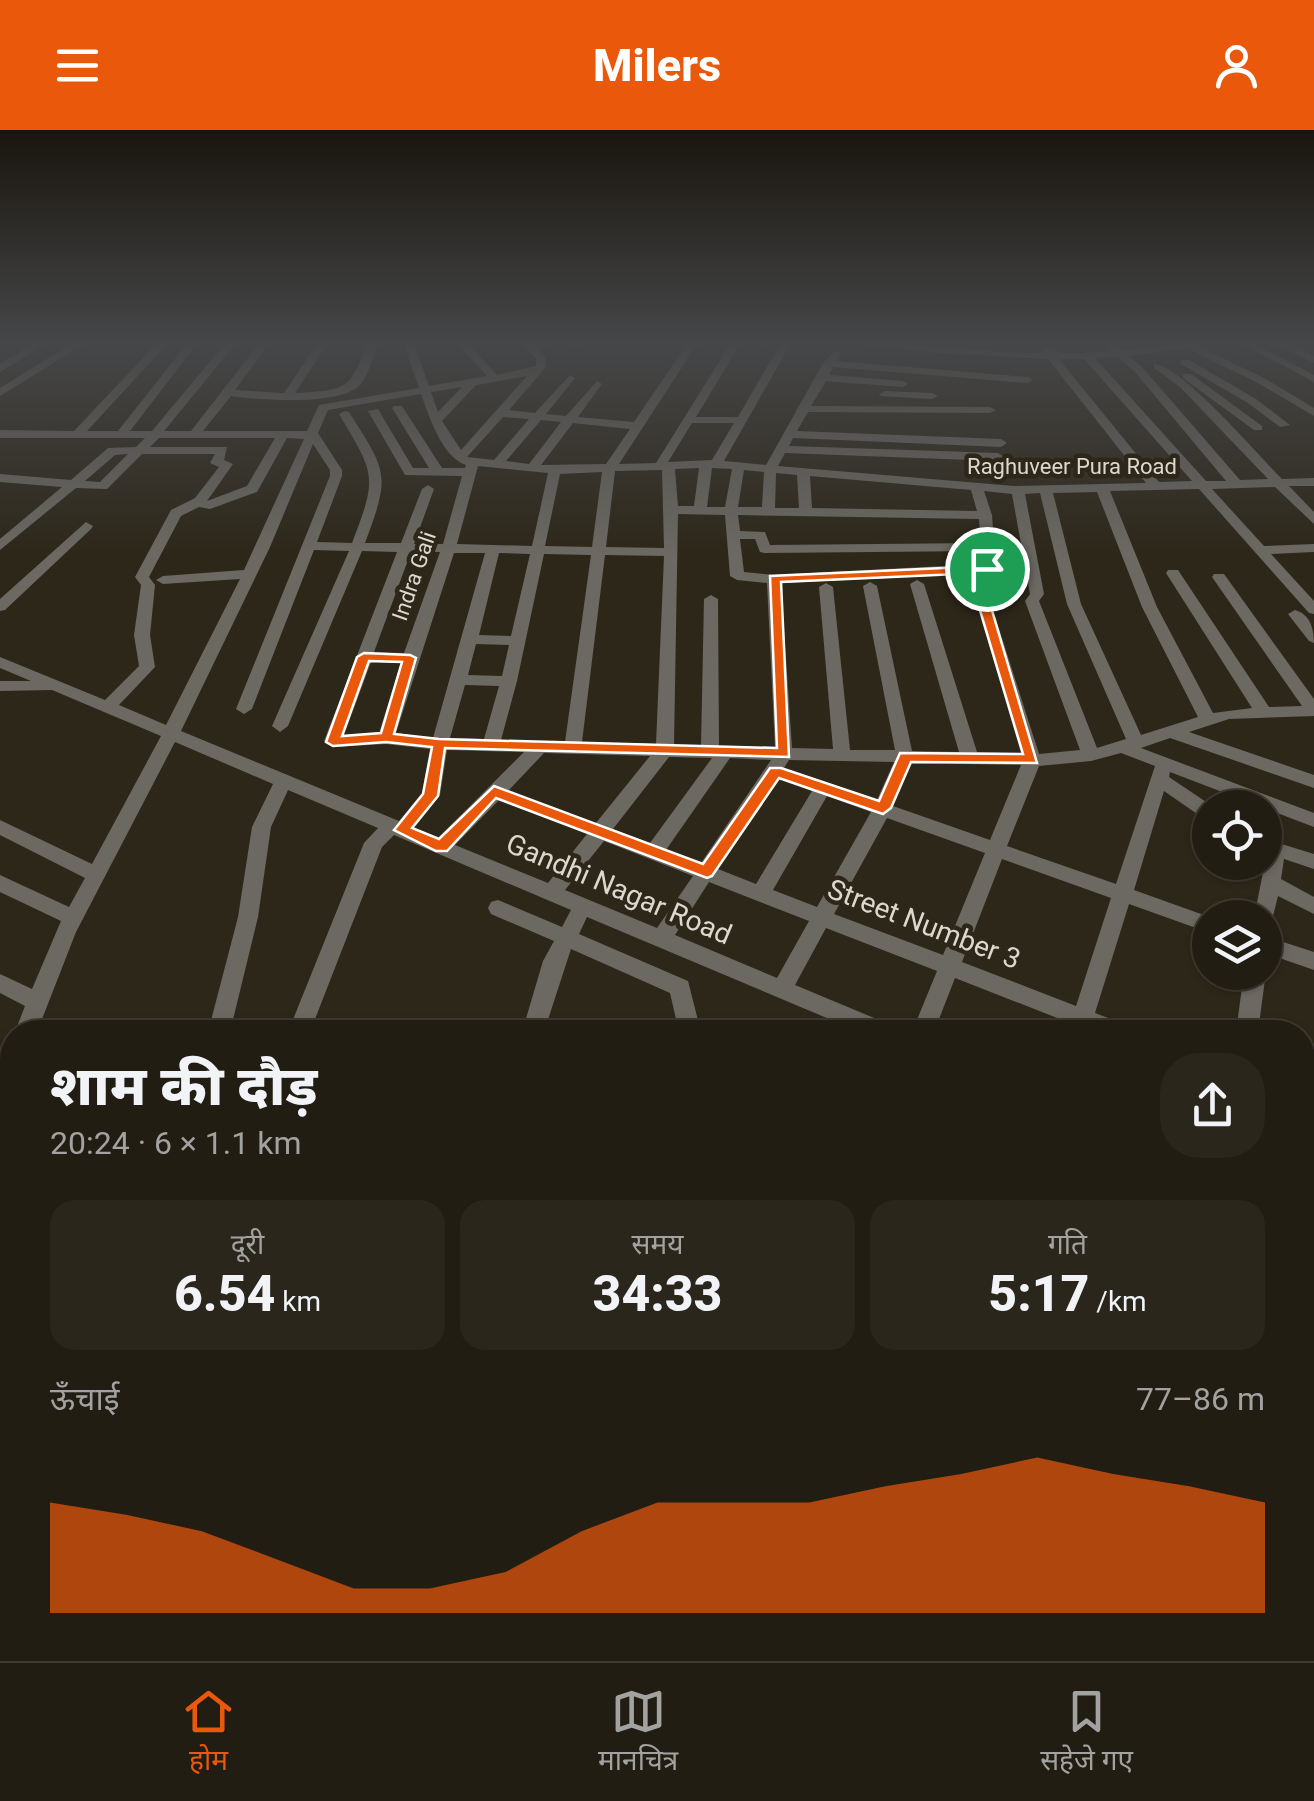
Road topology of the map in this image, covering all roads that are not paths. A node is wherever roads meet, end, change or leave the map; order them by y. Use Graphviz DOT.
graph roads {
  1 [pos="98,412"];
  2 [pos="139,412"];
  3 [pos="174,412"];
  4 [pos="212,412"];
  5 [pos="320,412"];
  6 [pos="340,412"];
  7 [pos="360,412"];
  8 [pos="375,412"];
  9 [pos="401,412"];
  10 [pos="434,412"];
  11 [pos="444,412"];
  12 [pos="541,412"];
  13 [pos="574,412"];
  14 [pos="646,412"];
  15 [pos="694,412"];
  16 [pos="747,412"];
  17 [pos="800,412"];
  18 [pos="1101,412"];
  19 [pos="1139,412"];
  20 [pos="1175,412"];
  21 [pos="1210,412"];
  22 [pos="1239,412"];
  23 [pos="1267,412"];
  24 [pos="500,413"];
  25 [pos="345,414"];
  26 [pos="538,416"];
  27 [pos="1314,417"];
  28 [pos="569,419"];
  29 [pos="743,420"];
  30 [pos="436,421"];
  31 [pos="638,425"];
  32 [pos="686,425"];
  33 [pos="1284,425"];
  34 [pos="653,426"];
  35 [pos="1258,428"];
  36 [pos="668,429"];
  37 [pos="1229,432"];
  38 [pos="0,434"];
  39 [pos="788,434"];
  40 [pos="312,435"];
  41 [pos="76,436"];
  42 [pos="121,436"];
  43 [pos="154,436"];
  44 [pos="194,436"];
  45 [pos="282,436"];
  46 [pos="1001,443"];
  47 [pos="780,449"];
  48 [pos="141,450"];
  49 [pos="256,450"];
  50 [pos="225,457"];
  51 [pos="998,457"];
  52 [pos="467,464"];
  53 [pos="711,464"];
  54 [pos="739,465"];
  55 [pos="496,466"];
  56 [pos="664,466"];
  57 [pos="532,468"];
  58 [pos="770,468"];
  59 [pos="609,469"];
  60 [pos="555,470"];
  61 [pos="803,471"];
  62 [pos="376,472"];
  63 [pos="409,472"];
  64 [pos="438,472"];
  65 [pos="0,478"];
  66 [pos="1314,482"];
  67 [pos="1276,484"];
  68 [pos="76,485"];
  69 [pos="1237,485"];
  70 [pos="1206,486"];
  71 [pos="428,488"];
  72 [pos="977,488"];
  73 [pos="1157,488"];
  74 [pos="1018,490"];
  75 [pos="1046,490"];
  76 [pos="1103,490"];
  77 [pos="206,506"];
  78 [pos="700,509"];
  79 [pos="672,510"];
  80 [pos="731,511"];
  81 [pos="768,512"];
  82 [pos="806,512"];
  83 [pos="985,516"];
  84 [pos="1314,520"];
  85 [pos="86,526"];
  86 [pos="732,535"];
  87 [pos="0,546"];
  88 [pos="309,546"];
  89 [pos="356,546"];
  90 [pos="406,546"];
  91 [pos="985,547"];
  92 [pos="449,548"];
  93 [pos="1314,548"];
  94 [pos="493,550"];
  95 [pos="1262,550"];
  96 [pos="539,551"];
  97 [pos="598,552"];
  98 [pos="670,552"];
  99 [pos="1173,573"];
  100 [pos="250,574"];
  101 [pos="985,576"];
  102 [pos="1219,577"];
  103 [pos="163,580"];
  104 [pos="774,584"];
  105 [pos="918,584"];
  106 [pos="870,586"];
  107 [pos="826,588"];
  108 [pos="711,599"];
  109 [pos="0,607"];
  110 [pos="1314,610"];
  111 [pos="1296,614"];
  112 [pos="1314,638"];
  113 [pos="470,640"];
  114 [pos="518,641"];
  115 [pos="364,657"];
  116 [pos="410,658"];
  117 [pos="0,662"];
  118 [pos="458,680"];
  119 [pos="509,681"];
  120 [pos="5,686"];
  121 [pos="58,686"];
  122 [pos="0,702"];
  123 [pos="108,707"];
  124 [pos="244,710"];
  125 [pos="1264,713"];
  126 [pos="1207,718"];
  127 [pos="280,726"];
  128 [pos="1169,731"];
  129 [pos="171,733"];
  130 [pos="386,738"];
  131 [pos="439,744"];
  132 [pos="490,744"];
  133 [pos="1129,745"];
  134 [pos="541,746"];
  135 [pos="573,747"];
  136 [pos="666,749"];
  137 [pos="718,750"];
  138 [pos="1091,755"];
  139 [pos="842,757"];
  140 [pos="906,757"];
  141 [pos="970,758"];
  142 [pos="1032,760"];
  143 [pos="780,762"];
  144 [pos="1162,772"];
  145 [pos="1313,777"];
  146 [pos="285,781"];
  147 [pos="822,788"];
  148 [pos="494,792"];
  149 [pos="1192,798"];
  150 [pos="883,808"];
  151 [pos="1314,820"];
  152 [pos="0,827"];
  153 [pos="396,828"];
  154 [pos="600,832"];
  155 [pos="441,847"];
  156 [pos="1282,851"];
  157 [pos="654,852"];
  158 [pos="995,852"];
  159 [pos="1314,862"];
  160 [pos="707,872"];
  161 [pos="95,874"];
  162 [pos="1270,880"];
  163 [pos="0,883"];
  164 [pos="1270,883"];
  165 [pos="761,893"];
  166 [pos="552,894"];
  167 [pos="1121,895"];
  168 [pos="1267,900"];
  169 [pos="583,906"];
  170 [pos="1314,906"];
  171 [pos="498,908"];
  172 [pos="821,916"];
  173 [pos="73,918"];
  174 [pos="1192,919"];
  175 [pos="567,937"];
  176 [pos="661,939"];
  177 [pos="1282,950"];
  178 [pos="1314,960"];
  179 [pos="950,965"];
  180 [pos="0,984"];
  181 [pos="781,990"];
  182 [pos="1253,990"];
  183 [pos="38,1002"];
  184 [pos="31,1020"];
  185 [pos="223,1020"];
  186 [pos="304,1020"];
  187 [pos="537,1020"];
  188 [pos="687,1020"];
  189 [pos="854,1020"];
  190 [pos="928,1020"];
  191 [pos="1067,1020"];
  192 [pos="1082,1020"];
  193 [pos="1249,1020"];
  1 -- 41 [label="street"];
  2 -- 42 [label="street"];
  3 -- 43 [label="street"];
  4 -- 44 [label="street"];
  5 -- 40 [label="street"];
  6 -- 25 [label="street"];
  7 -- 25 [label="street"];
  8 -- 63 [label="street"];
  9 -- 64 [label="street"];
  10 -- 30 [label="street"];
  11 -- 30 [label="street"];
  12 -- 26 [label="street"];
  13 -- 28 [label="street"];
  14 -- 31 [label="street"];
  15 -- 32 [label="street"];
  16 -- 29 [label="street"];
  17 -- 39 [label="street"];
  18 -- 73 [label="street"];
  19 -- 70 [label="street"];
  20 -- 69 [label="street"];
  21 -- 37 [label="street"];
  22 -- 35 [label="street"];
  23 -- 33 [label="street"];
  24 -- 26 [label="street"];
  24 -- 52 [label="street"];
  25 -- 62 [label="street"];
  26 -- 28 [label="street"];
  26 -- 55 [label="street"];
  27 -- 33 [label="street"];
  28 -- 31 [label="street"];
  28 -- 57 [label="street"];
  29 -- 32 [label="street"];
  29 -- 53 [label="street"];
  30 -- 52 [label="street"];
  31 -- 34 [label="street"];
  31 -- 59 [label="street"];
  32 -- 36 [label="street"];
  32 -- 56 [label="street"];
  33 -- 35 [label="street"];
  35 -- 37 [label="street"];
  37 -- 67 [label="street"];
  38 -- 41 [label="street"];
  39 -- 46 [label="street"];
  39 -- 47 [label="street"];
  40 -- 45 [label="street"];
  40 -- 88 [label="street"];
  40 -- 100 [label="street"];
  41 -- 42 [label="street"];
  42 -- 43 [label="street"];
  43 -- 44 [label="street"];
  43 -- 48 [label="street"];
  44 -- 45 [label="street"];
  45 -- 77 [label="street"];
  47 -- 51 [label="street"];
  47 -- 58 [label="street"];
  48 -- 50 [label="street"];
  48 -- 68 [label="street"];
  49 -- 50 [label="street"];
  50 -- 123 [label="street"];
  52 -- 55 [label="street"];
  52 -- 64 [label="street"];
  52 -- 92 [label="street, Indra Gali"];
  53 -- 54 [label="street"];
  53 -- 56 [label="street"];
  53 -- 78 [label="street"];
  54 -- 58 [label="street"];
  54 -- 80 [label="street"];
  55 -- 57 [label="street"];
  56 -- 59 [label="street"];
  56 -- 79 [label="street"];
  57 -- 60 [label="street"];
  58 -- 61 [label="street, Raghuveer Pura Road"];
  58 -- 81 [label="street"];
  59 -- 60 [label="street"];
  59 -- 97 [label="street"];
  60 -- 96 [label="street"];
  61 -- 72 [label="street, Raghuveer Pura Road"];
  61 -- 82 [label="street"];
  62 -- 63 [label="street"];
  62 -- 89 [label="street"];
  63 -- 64 [label="street"];
  65 -- 68 [label="street"];
  66 -- 67 [label="street, Raghuveer Pura Road"];
  67 -- 69 [label="street, Raghuveer Pura Road"];
  67 -- 84 [label="street"];
  68 -- 87 [label="street"];
  69 -- 70 [label="street, Raghuveer Pura Road"];
  70 -- 73 [label="street, Raghuveer Pura Road"];
  70 -- 95 [label="street"];
  71 -- 90 [label="street"];
  72 -- 74 [label="street, Raghuveer Pura Road"];
  72 -- 83 [label="street"];
  73 -- 76 [label="street, Raghuveer Pura Road"];
  74 -- 75 [label="street, Raghuveer Pura Road"];
  74 -- 138 [label="street"];
  75 -- 76 [label="street, Raghuveer Pura Road"];
  75 -- 133 [label="street"];
  76 -- 126 [label="street"];
  78 -- 79 [label="street"];
  78 -- 80 [label="street"];
  79 -- 98 [label="street"];
  80 -- 81 [label="street"];
  80 -- 86 [label="street"];
  81 -- 82 [label="street"];
  82 -- 83 [label="street"];
  83 -- 91 [label="street"];
  85 -- 109 [label="street"];
  86 -- 91 [label="street"];
  86 -- 104 [label="street"];
  88 -- 89 [label="street"];
  88 -- 124 [label="street"];
  89 -- 90 [label="street"];
  89 -- 127 [label="street"];
  90 -- 92 [label="street"];
  90 -- 115 [label="street"];
  91 -- 101 [label="street"];
  92 -- 94 [label="street"];
  92 -- 116 [label="street, Indra Gali"];
  93 -- 95 [label="street"];
  94 -- 96 [label="street"];
  94 -- 113 [label="street"];
  95 -- 110 [label="street"];
  96 -- 97 [label="street"];
  96 -- 114 [label="street"];
  97 -- 98 [label="street"];
  97 -- 135 [label="street"];
  98 -- 136 [label="street"];
  99 -- 125 [label="street"];
  100 -- 103 [label="street"];
  100 -- 129 [label="street"];
  101 -- 104 [label="street"];
  101 -- 105 [label="street"];
  101 -- 142 [label="street"];
  102 -- 125 [label="street"];
  104 -- 107 [label="street"];
  104 -- 143 [label="street"];
  105 -- 106 [label="street"];
  105 -- 141 [label="street"];
  106 -- 107 [label="street"];
  106 -- 140 [label="street"];
  107 -- 139 [label="street"];
  108 -- 137 [label="street"];
  111 -- 112 [label="street"];
  113 -- 114 [label="street"];
  113 -- 118 [label="street"];
  114 -- 119 [label="street"];
  115 -- 116 [label="street, Indra Gali"];
  115 -- 130 [label="street"];
  116 -- 130 [label="street"];
  117 -- 121 [label="street, Gandhi Nagar Road"];
  118 -- 119 [label="street"];
  118 -- 131 [label="street"];
  119 -- 132 [label="street"];
  120 -- 121 [label="street"];
  120 -- 122 [label="street"];
  121 -- 123 [label="street, Gandhi Nagar Road"];
  123 -- 129 [label="street, Gandhi Nagar Road"];
  125 -- 126 [label="street"];
  126 -- 128 [label="street"];
  128 -- 133 [label="street"];
  128 -- 145 [label="street"];
  129 -- 146 [label="street, Gandhi Nagar Road"];
  129 -- 161 [label="street"];
  130 -- 131 [label="street"];
  131 -- 132 [label="street"];
  131 -- 153 [label="street"];
  132 -- 134 [label="street"];
  133 -- 138 [label="street"];
  133 -- 144 [label="street"];
  134 -- 135 [label="street"];
  134 -- 148 [label="street"];
  135 -- 136 [label="street"];
  136 -- 137 [label="street"];
  136 -- 154 [label="street"];
  137 -- 143 [label="street"];
  137 -- 157 [label="street"];
  138 -- 142 [label="street"];
  139 -- 140 [label="street"];
  139 -- 143 [label="street"];
  140 -- 141 [label="street"];
  140 -- 150 [label="street"];
  141 -- 142 [label="street"];
  142 -- 158 [label="street"];
  143 -- 147 [label="street"];
  143 -- 160 [label="street"];
  144 -- 149 [label="street"];
  144 -- 151 [label="street"];
  144 -- 167 [label="street"];
  146 -- 153 [label="street, Gandhi Nagar Road"];
  146 -- 185 [label="street"];
  147 -- 150 [label="street"];
  147 -- 165 [label="street"];
  148 -- 154 [label="street, Street Number 3"];
  148 -- 155 [label="street"];
  150 -- 158 [label="street"];
  150 -- 172 [label="street"];
  152 -- 161 [label="street"];
  153 -- 155 [label="street, Gandhi Nagar Road"];
  153 -- 186 [label="street"];
  154 -- 157 [label="street, Street Number 3"];
  154 -- 166 [label="street"];
  155 -- 166 [label="street, Gandhi Nagar Road"];
  156 -- 159 [label="street"];
  157 -- 160 [label="street, Street Number 3"];
  158 -- 167 [label="street"];
  158 -- 179 [label="street"];
  160 -- 165 [label="street, Street Number 3"];
  160 -- 176 [label="street"];
  161 -- 173 [label="street"];
  162 -- 164 [label="street"];
  163 -- 173 [label="street"];
  164 -- 168 [label="street"];
  164 -- 170 [label="street"];
  165 -- 172 [label="street, Street Number 3"];
  166 -- 169 [label="street, Gandhi Nagar Road"];
  167 -- 174 [label="street"];
  167 -- 192 [label="street"];
  169 -- 175 [label="street"];
  169 -- 176 [label="street, Gandhi Nagar Road"];
  171 -- 175 [label="street"];
  172 -- 179 [label="street, Street Number 3"];
  172 -- 181 [label="street"];
  173 -- 183 [label="street"];
  175 -- 187 [label="street"];
  175 -- 188 [label="street"];
  176 -- 181 [label="street, Gandhi Nagar Road"];
  177 -- 178 [label="street"];
  179 -- 190 [label="street"];
  179 -- 191 [label="street, Street Number 3"];
  180 -- 183 [label="street"];
  181 -- 189 [label="street, Gandhi Nagar Road"];
  182 -- 193 [label="street"];
  183 -- 184 [label="street"];
}
